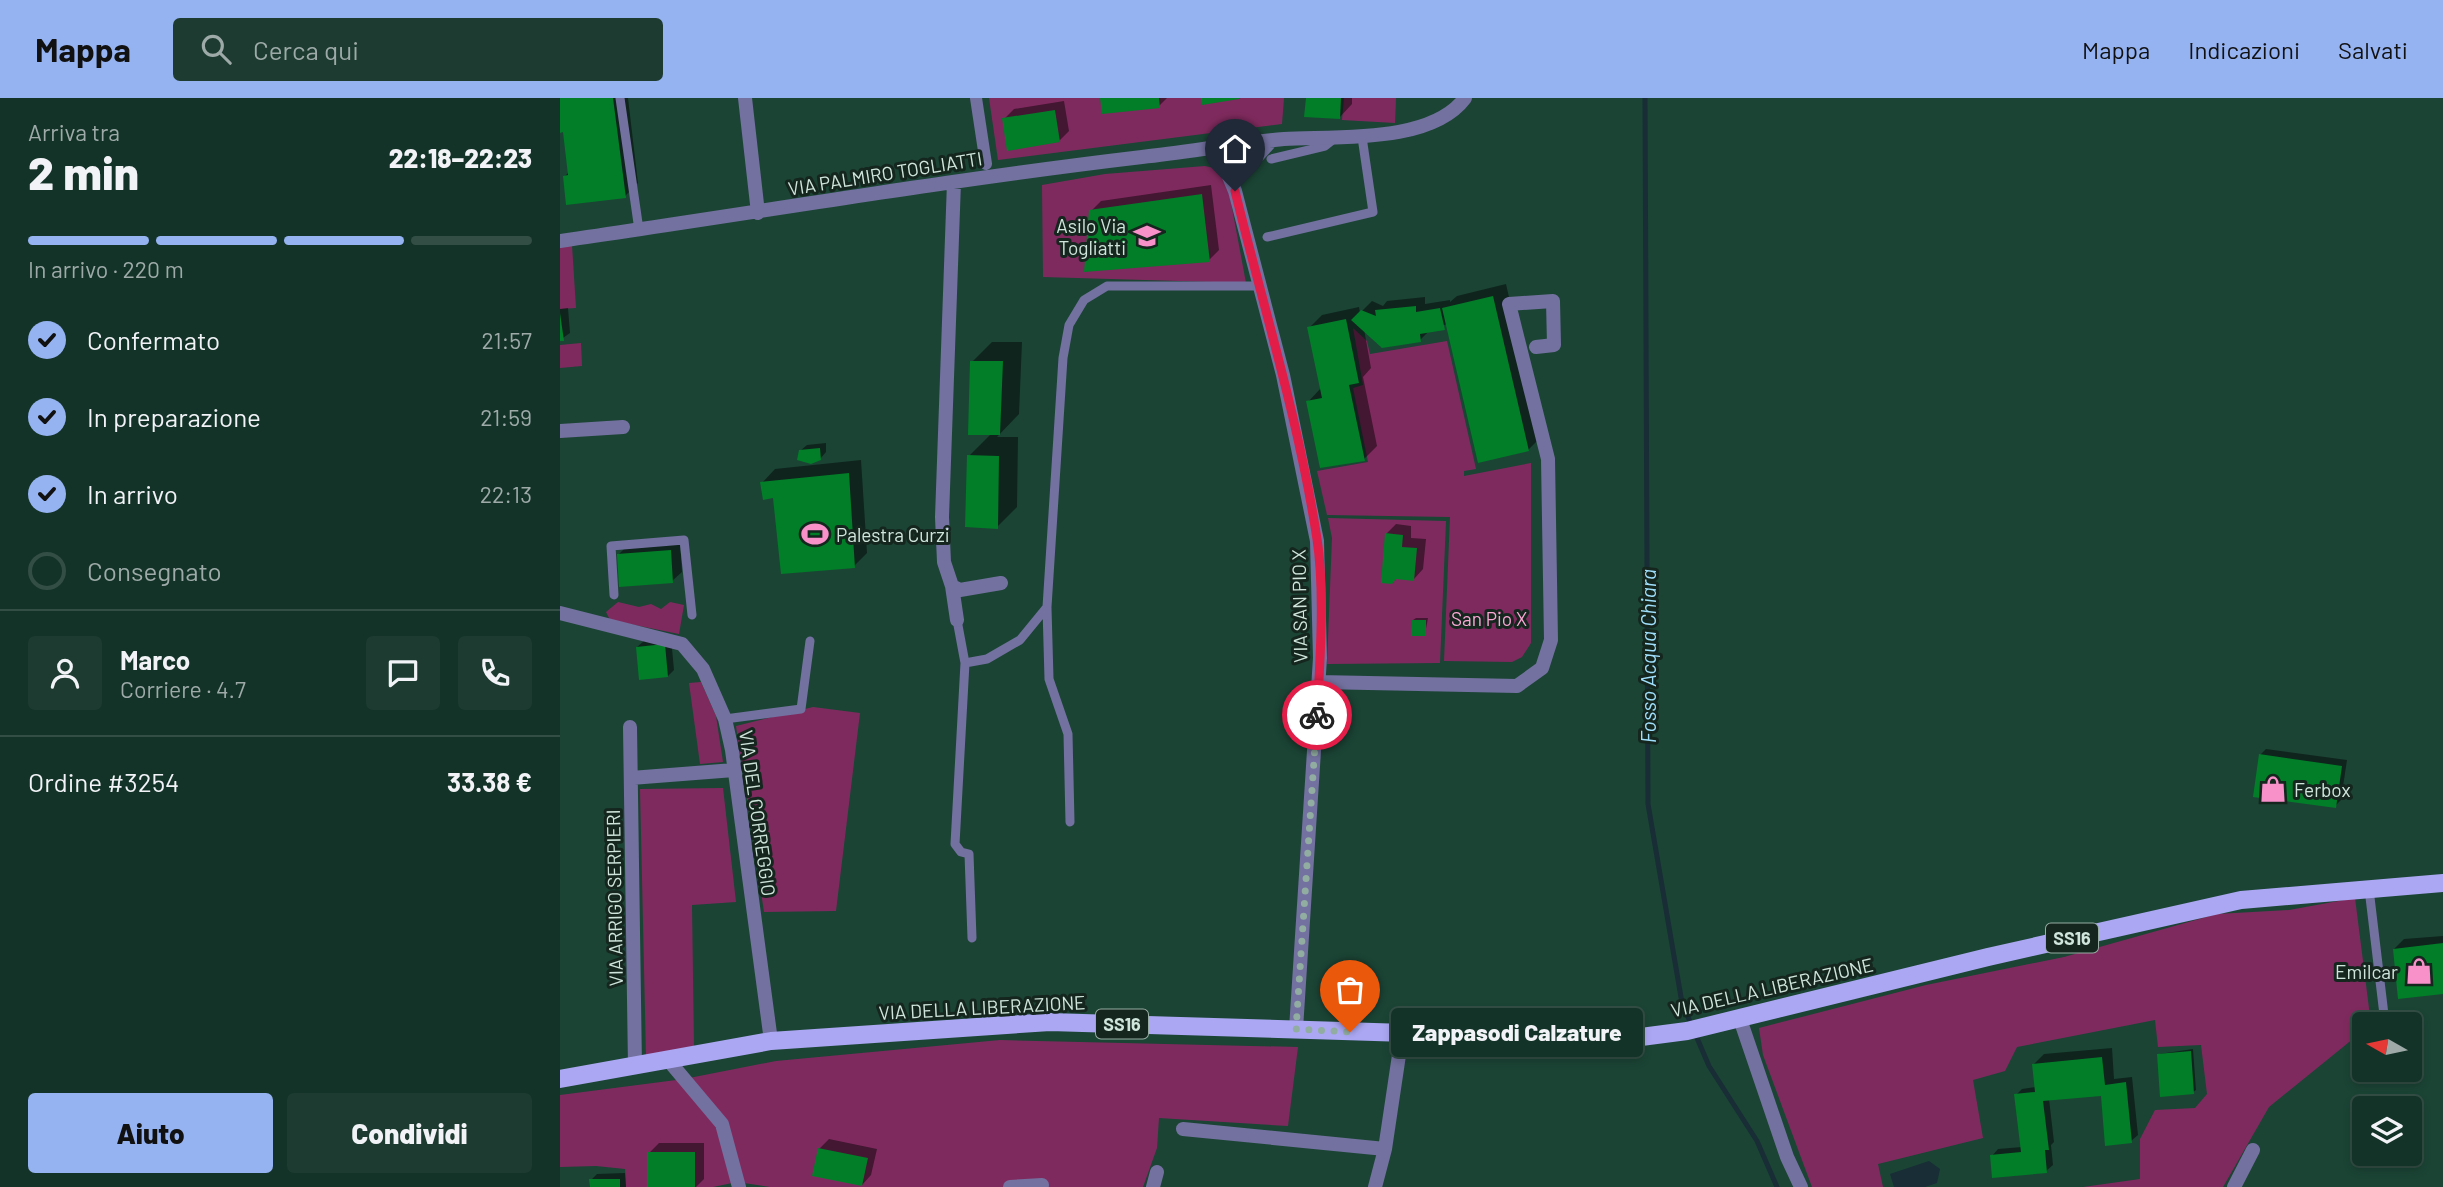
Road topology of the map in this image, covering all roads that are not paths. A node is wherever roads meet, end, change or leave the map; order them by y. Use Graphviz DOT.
graph roads {
  1 [pos="621,98"];
  2 [pos="745,98"];
  3 [pos="976,98"];
  4 [pos="1465,98"];
  5 [pos="1362,137"];
  6 [pos="1335,138"];
  7 [pos="1271,141"];
  8 [pos="1237,146"];
  9 [pos="1217,148"];
  10 [pos="1271,159"];
  11 [pos="986,164"];
  12 [pos="954,181"];
  13 [pos="1237,183"];
  14 [pos="758,213"];
  15 [pos="639,230"];
  16 [pos="1267,237"];
  17 [pos="560,241"];
  18 [pos="1259,286"];
  19 [pos="1536,347"];
  20 [pos="623,428"];
  21 [pos="560,431"];
  22 [pos="1001,583"];
  23 [pos="952,586"];
  24 [pos="614,595"];
  25 [pos="1047,607"];
  26 [pos="560,614"];
  27 [pos="692,615"];
  28 [pos="957,620"];
  29 [pos="810,641"];
  30 [pos="965,663"];
  31 [pos="1319,682"];
  32 [pos="725,719"];
  33 [pos="630,727"];
  34 [pos="734,770"];
  35 [pos="631,778"];
  36 [pos="1070,822"];
  37 [pos="2443,883"];
  38 [pos="2369,887"];
  39 [pos="972,938"];
  40 [pos="2384,1012"];
  41 [pos="1740,1019"];
  42 [pos="1296,1029"];
  43 [pos="1402,1035"];
  44 [pos="771,1041"];
  45 [pos="669,1061"];
  46 [pos="635,1068"];
  47 [pos="560,1079"];
  48 [pos="1183,1129"];
  49 [pos="1385,1149"];
  50 [pos="2253,1150"];
  51 [pos="1157,1172"];
  52 [pos="1042,1185"];
  53 [pos="738,1187"];
  54 [pos="1010,1187"];
  55 [pos="1153,1187"];
  56 [pos="1375,1187"];
  57 [pos="1801,1187"];
  58 [pos="2234,1187"];
  1 -- 15 [label="lane"];
  2 -- 14 [label="street"];
  3 -- 11 [label="street"];
  4 -- 5 [label="street"];
  5 -- 6 [label="street"];
  5 -- 16 [label="lane"];
  6 -- 7 [label="street"];
  6 -- 10 [label="lane"];
  7 -- 8 [label="street"];
  7 -- 13 [label="street"];
  8 -- 9 [label="street"];
  8 -- 13 [label="street, VIA SAN PIO X"];
  9 -- 12 [label="street, VIA PALMIRO TOGLIATTI"];
  9 -- 13 [label="street, VIA SAN PIO X"];
  12 -- 14 [label="street, VIA PALMIRO TOGLIATTI"];
  12 -- 23 [label="street"];
  13 -- 18 [label="street, VIA SAN PIO X"];
  14 -- 15 [label="street, VIA PALMIRO TOGLIATTI"];
  15 -- 17 [label="street, VIA PALMIRO TOGLIATTI"];
  18 -- 25 [label="lane"];
  18 -- 31 [label="street, VIA SAN PIO X"];
  19 -- 31 [label="street"];
  20 -- 21 [label="street"];
  22 -- 23 [label="street"];
  23 -- 28 [label="street"];
  24 -- 27 [label="lane"];
  25 -- 30 [label="lane"];
  25 -- 36 [label="lane"];
  26 -- 32 [label="street, VIA DEL CORREGGIO"];
  28 -- 30 [label="lane"];
  29 -- 32 [label="lane"];
  30 -- 39 [label="lane"];
  31 -- 42 [label="street, VIA SAN PIO X"];
  32 -- 34 [label="street, VIA DEL CORREGGIO"];
  33 -- 35 [label="street, VIA ARRIGO SERPIERI"];
  34 -- 35 [label="street"];
  34 -- 44 [label="street, VIA DEL CORREGGIO"];
  35 -- 46 [label="street, VIA ARRIGO SERPIERI"];
  37 -- 38 [label="main road, VIA DELLA LIBERAZIONE / SS16"];
  38 -- 40 [label="lane"];
  38 -- 41 [label="main road, VIA DELLA LIBERAZIONE / SS16"];
  41 -- 43 [label="main road, VIA DELLA LIBERAZIONE / SS16"];
  41 -- 57 [label="street"];
  42 -- 43 [label="main road, VIA DELLA LIBERAZIONE / SS16"];
  42 -- 44 [label="main road, VIA DELLA LIBERAZIONE / SS16"];
  43 -- 49 [label="street"];
  44 -- 45 [label="main road, VIA DELLA LIBERAZIONE / SS16"];
  45 -- 46 [label="main road, VIA DELLA LIBERAZIONE / SS16"];
  45 -- 53 [label="street"];
  46 -- 47 [label="main road, VIA DELLA LIBERAZIONE / SS16"];
  48 -- 49 [label="street"];
  49 -- 56 [label="street"];
  50 -- 58 [label="street"];
  51 -- 55 [label="street"];
  52 -- 54 [label="street"];
}
